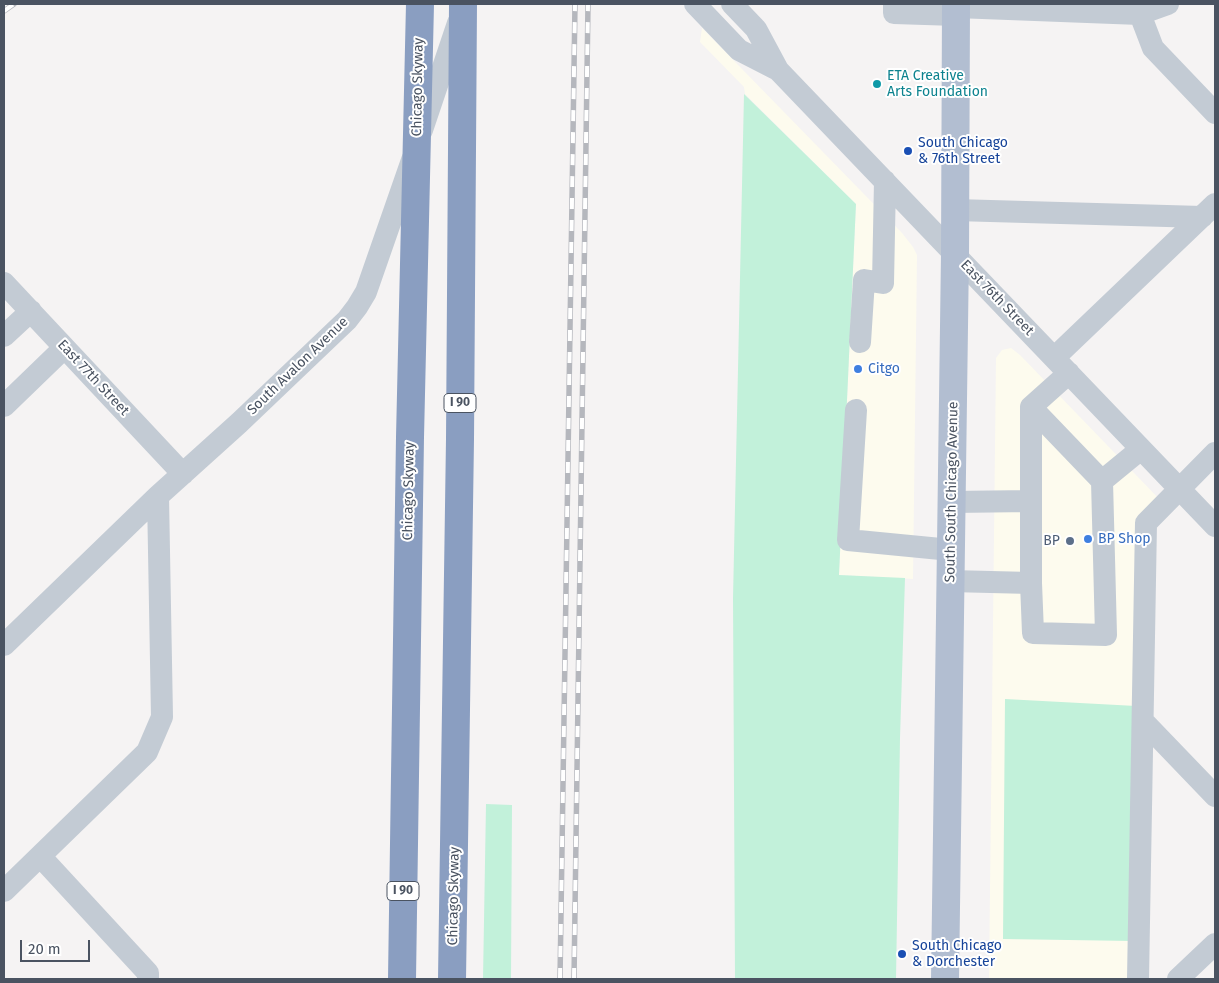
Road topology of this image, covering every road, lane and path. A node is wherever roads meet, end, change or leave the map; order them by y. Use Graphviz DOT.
graph roads {
  1 [pos="420,4"];
  2 [pos="464,4"];
  3 [pos="695,4"];
  4 [pos="732,4"];
  5 [pos="894,4"];
  6 [pos="1168,4"];
  7 [pos="956,8"];
  8 [pos="1140,14"];
  9 [pos="778,70"];
  10 [pos="1215,113"];
  11 [pos="885,181"];
  12 [pos="955,210"];
  13 [pos="1209,210"];
  14 [pos="955,254"];
  15 [pos="4,283"];
  16 [pos="30,311"];
  17 [pos="4,336"];
  18 [pos="860,342"];
  19 [pos="64,348"];
  20 [pos="1061,366"];
  21 [pos="4,406"];
  22 [pos="1031,407"];
  23 [pos="856,410"];
  24 [pos="1141,449"];
  25 [pos="1215,453"];
  26 [pos="183,474"];
  27 [pos="1102,481"];
  28 [pos="1179,488"];
  29 [pos="158,496"];
  30 [pos="1031,501"];
  31 [pos="952,502"];
  32 [pos="1215,526"];
  33 [pos="951,550"];
  34 [pos="950,581"];
  35 [pos="1031,583"];
  36 [pos="4,645"];
  37 [pos="1144,721"];
  38 [pos="1215,796"];
  39 [pos="40,856"];
  40 [pos="4,891"];
  41 [pos="1215,944"];
  42 [pos="148,979"];
  43 [pos="402,979"];
  44 [pos="452,979"];
  45 [pos="945,979"];
  46 [pos="1138,979"];
  47 [pos="1178,979"];
  1 -- 43 [label="highway, Chicago Skyway / I 90"];
  2 -- 26 [label="street, South Avalon Avenue"];
  2 -- 44 [label="highway, Chicago Skyway / I 90"];
  3 -- 9 [label="street, East 76th Street"];
  4 -- 9 [label="street, East 76th Street"];
  5 -- 7 [label="street"];
  6 -- 8 [label="street"];
  7 -- 8 [label="street"];
  7 -- 12 [label="main road, South South Chicago Avenue"];
  8 -- 10 [label="street"];
  9 -- 11 [label="street, East 76th Street"];
  11 -- 14 [label="street, East 76th Street"];
  11 -- 18 [label="street"];
  12 -- 13 [label="street"];
  12 -- 14 [label="main road, South South Chicago Avenue"];
  13 -- 20 [label="street"];
  14 -- 20 [label="street, East 76th Street"];
  14 -- 31 [label="main road, South South Chicago Avenue"];
  15 -- 16 [label="street, East 77th Street"];
  16 -- 17 [label="street"];
  16 -- 19 [label="street, East 77th Street"];
  19 -- 21 [label="street"];
  19 -- 26 [label="street, East 77th Street"];
  20 -- 22 [label="street"];
  20 -- 24 [label="street, East 76th Street"];
  22 -- 27 [label="street"];
  22 -- 30 [label="street"];
  23 -- 33 [label="street"];
  24 -- 27 [label="street"];
  24 -- 28 [label="street, East 76th Street"];
  25 -- 28 [label="street"];
  26 -- 29 [label="street, South Avalon Avenue"];
  27 -- 35 [label="street"];
  28 -- 32 [label="street, East 76th Street"];
  28 -- 37 [label="street"];
  29 -- 36 [label="street, South Avalon Avenue"];
  29 -- 39 [label="street"];
  30 -- 31 [label="street"];
  30 -- 35 [label="street"];
  31 -- 33 [label="main road, South South Chicago Avenue"];
  33 -- 34 [label="main road, South South Chicago Avenue"];
  34 -- 35 [label="street"];
  34 -- 45 [label="main road, South South Chicago Avenue"];
  37 -- 38 [label="street"];
  37 -- 46 [label="street"];
  39 -- 40 [label="street"];
  39 -- 42 [label="street"];
  41 -- 47 [label="street"];
}
